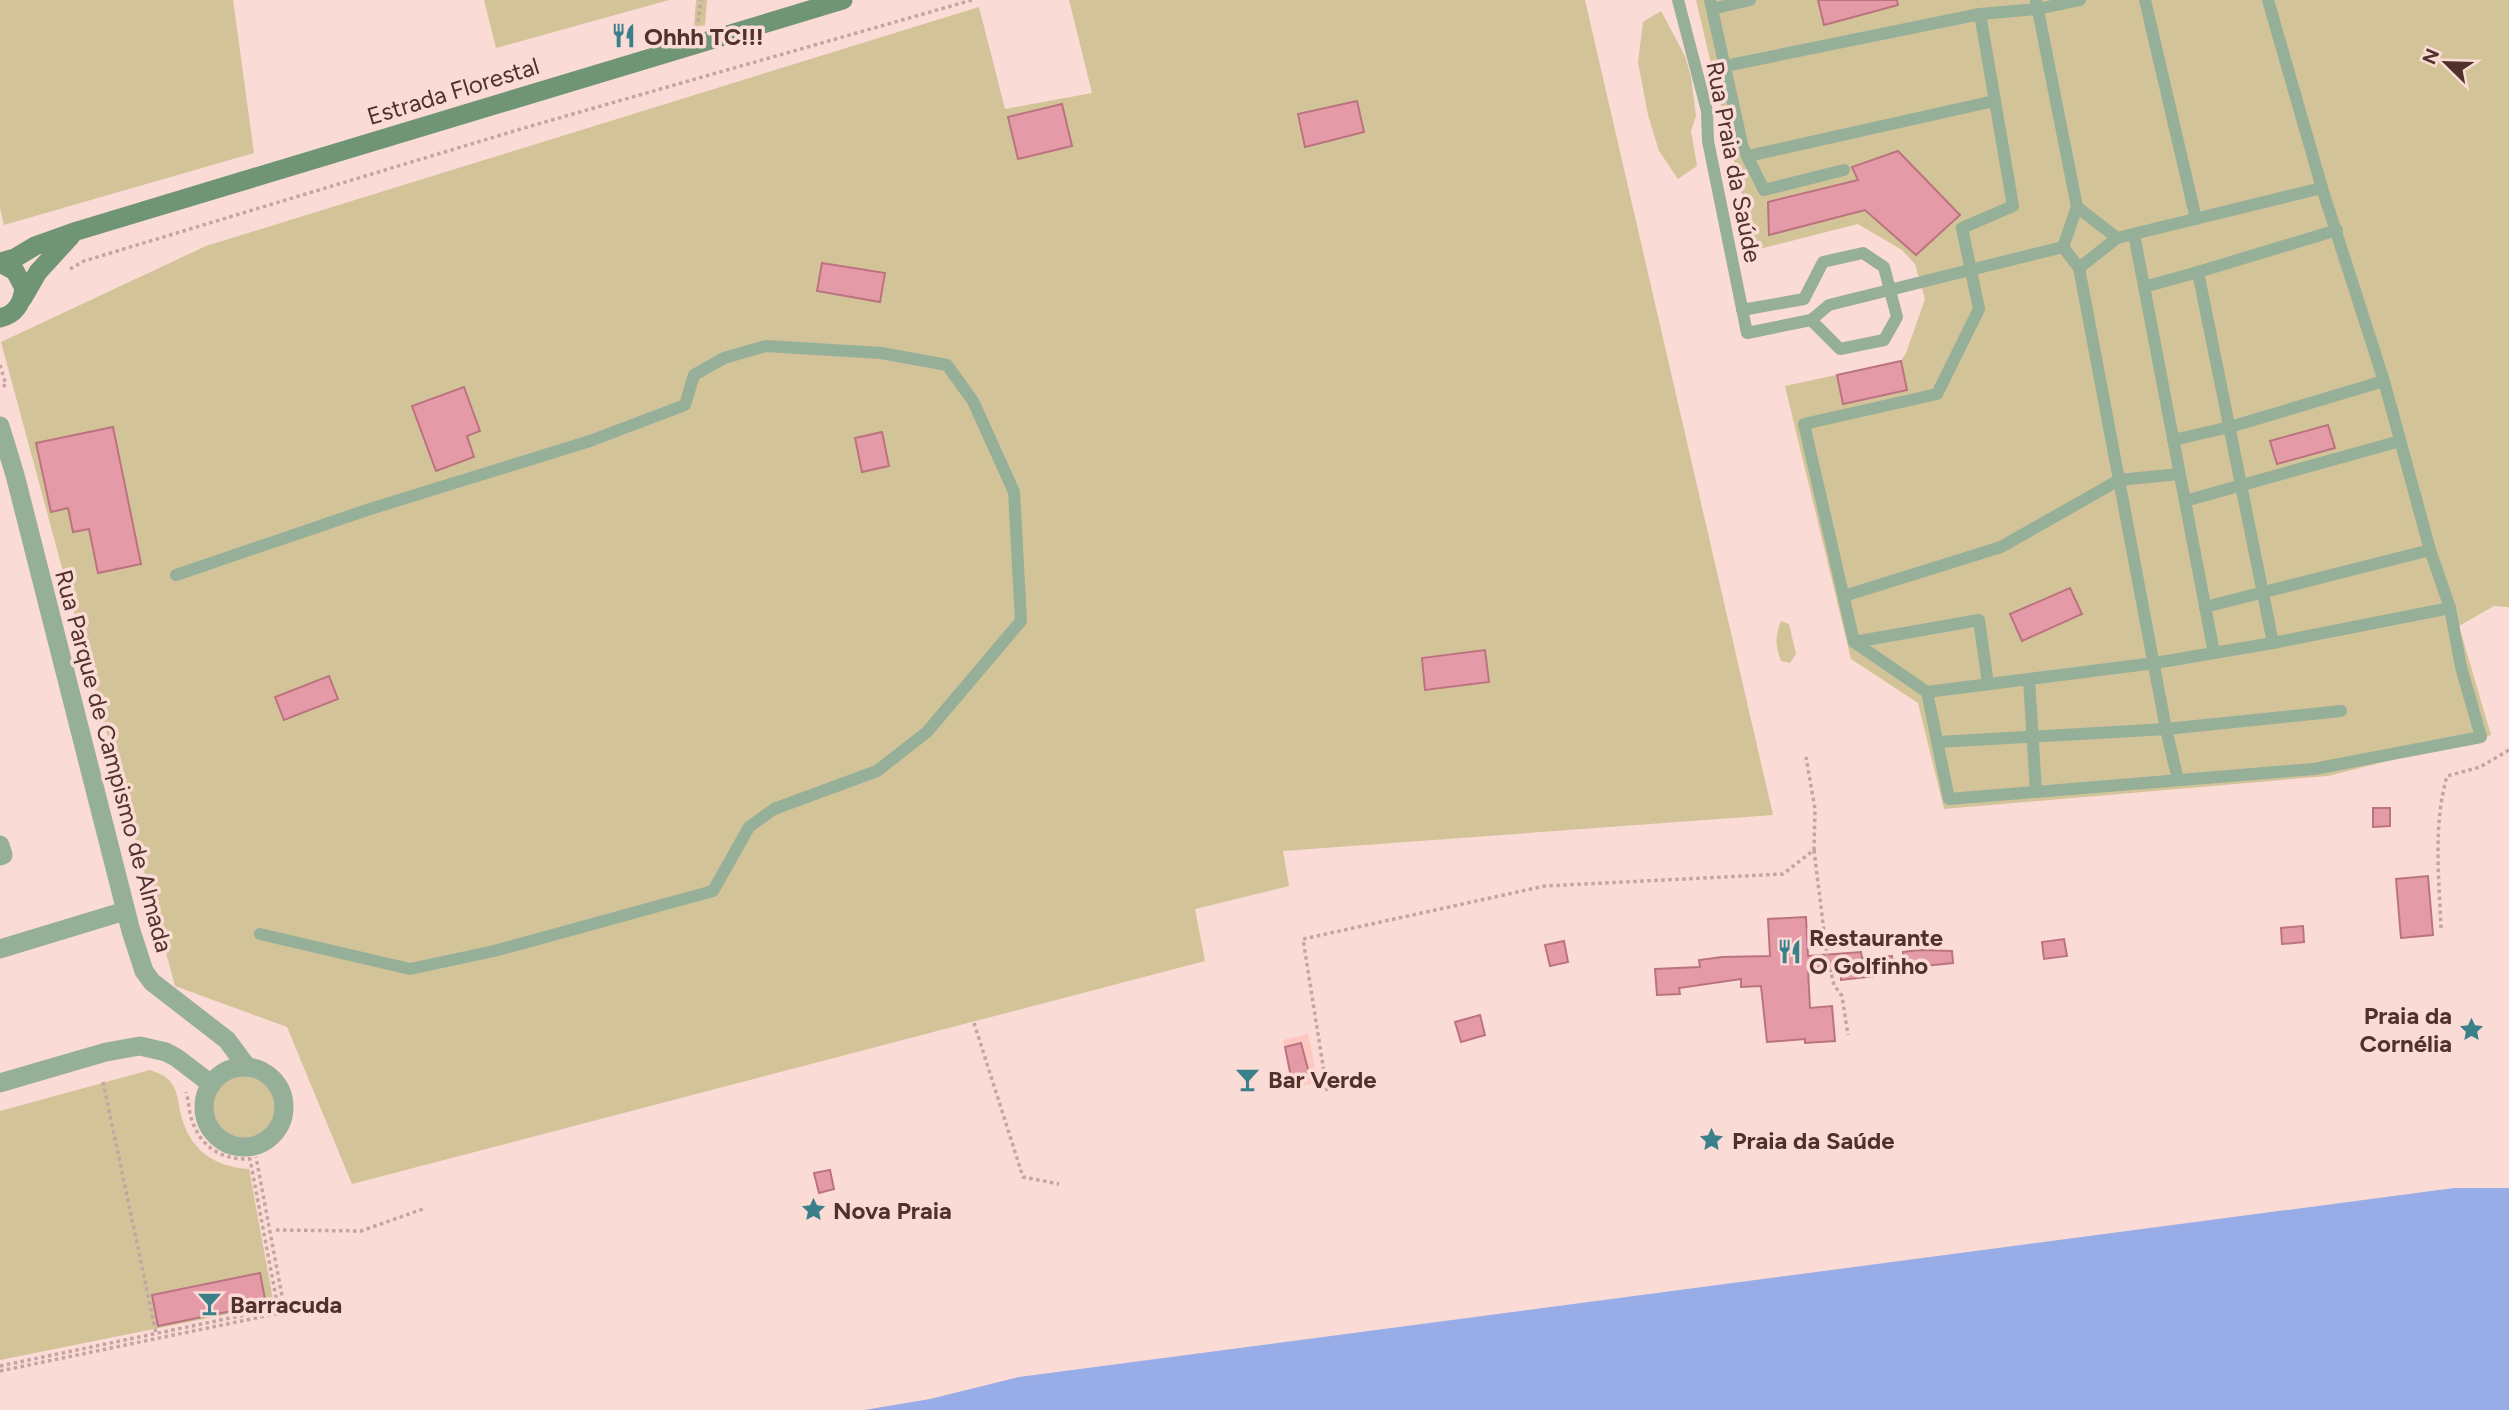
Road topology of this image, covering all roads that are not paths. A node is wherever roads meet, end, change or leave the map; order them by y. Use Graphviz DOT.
graph roads {
  1 [pos="843,0"];
  2 [pos="1678,0"];
  3 [pos="1750,0"];
  4 [pos="2080,0"];
  5 [pos="2145,0"];
  6 [pos="2268,0"];
  7 [pos="1711,4"];
  8 [pos="2037,4"];
  9 [pos="1980,14"];
  10 [pos="1725,66"];
  11 [pos="1994,101"];
  12 [pos="1748,156"];
  13 [pos="1844,170"];
  14 [pos="2322,188"];
  15 [pos="2077,207"];
  16 [pos="2196,219"];
  17 [pos="2337,230"];
  18 [pos="77,231"];
  19 [pos="2134,234"];
  20 [pos="2117,238"];
  21 [pos="2063,247"];
  22 [pos="0,262"];
  23 [pos="2079,268"];
  24 [pos="1970,270"];
  25 [pos="2198,272"];
  26 [pos="2144,287"];
  27 [pos="1890,290"];
  28 [pos="1804,299"];
  29 [pos="1829,305"];
  30 [pos="11,310"];
  31 [pos="1742,310"];
  32 [pos="1811,320"];
  33 [pos="0,330"];
  34 [pos="2384,381"];
  35 [pos="0,426"];
  36 [pos="2230,427"];
  37 [pos="2173,440"];
  38 [pos="2400,441"];
  39 [pos="2179,474"];
  40 [pos="7,477"];
  41 [pos="2119,480"];
  42 [pos="2242,486"];
  43 [pos="2185,501"];
  44 [pos="2430,550"];
  45 [pos="176,575"];
  46 [pos="2262,592"];
  47 [pos="1844,597"];
  48 [pos="2205,607"];
  49 [pos="2450,608"];
  50 [pos="1854,642"];
  51 [pos="2273,643"];
  52 [pos="2214,653"];
  53 [pos="2155,663"];
  54 [pos="2028,679"];
  55 [pos="1988,684"];
  56 [pos="1927,692"];
  57 [pos="2341,711"];
  58 [pos="2166,729"];
  59 [pos="2034,737"];
  60 [pos="1938,742"];
  61 [pos="2178,780"];
  62 [pos="2036,792"];
  63 [pos="0,845"];
  64 [pos="0,856"];
  65 [pos="125,911"];
  66 [pos="260,933"];
  67 [pos="0,949"];
  68 [pos="247,1067"];
  69 [pos="0,1083"];
  70 [pos="211,1084"];
  1 -- 18 [label="main road, Estrada Florestal"];
  2 -- 31 [label="lane, Rua Praia da Saúde"];
  3 -- 7 [label="lane"];
  4 -- 8 [label="lane"];
  5 -- 16 [label="lane"];
  6 -- 14 [label="lane"];
  7 -- 10 [label="lane"];
  8 -- 9 [label="lane"];
  8 -- 15 [label="lane"];
  9 -- 10 [label="lane"];
  9 -- 11 [label="lane"];
  10 -- 12 [label="lane"];
  11 -- 12 [label="lane"];
  11 -- 24 [label="lane"];
  12 -- 13 [label="lane"];
  14 -- 16 [label="lane"];
  14 -- 17 [label="lane"];
  15 -- 20 [label="lane"];
  15 -- 21 [label="lane"];
  16 -- 19 [label="lane"];
  17 -- 25 [label="lane"];
  17 -- 34 [label="lane"];
  18 -- 22 [label="main road, Estrada Florestal"];
  18 -- 30 [label="main road, Estrada Florestal"];
  19 -- 20 [label="lane"];
  19 -- 26 [label="lane"];
  20 -- 23 [label="lane"];
  21 -- 23 [label="lane"];
  21 -- 24 [label="lane"];
  22 -- 30 [label="main road"];
  23 -- 41 [label="lane"];
  24 -- 27 [label="lane"];
  24 -- 47 [label="lane"];
  25 -- 26 [label="lane"];
  25 -- 36 [label="lane"];
  26 -- 37 [label="lane"];
  27 -- 28 [label="lane"];
  27 -- 29 [label="lane"];
  27 -- 32 [label="lane"];
  28 -- 29 [label="lane"];
  28 -- 31 [label="lane"];
  29 -- 32 [label="lane"];
  30 -- 33 [label="street"];
  31 -- 32 [label="lane, Rua Praia da Saúde"];
  34 -- 36 [label="lane"];
  34 -- 38 [label="lane"];
  35 -- 40 [label="street, Rua Parque de Campismo de Almada"];
  36 -- 37 [label="lane"];
  36 -- 42 [label="lane"];
  37 -- 39 [label="lane"];
  38 -- 42 [label="lane"];
  38 -- 44 [label="lane"];
  39 -- 41 [label="lane"];
  39 -- 43 [label="lane"];
  40 -- 65 [label="street, Rua Parque de Campismo de Almada"];
  41 -- 47 [label="lane"];
  41 -- 53 [label="lane"];
  42 -- 43 [label="lane"];
  42 -- 46 [label="lane"];
  43 -- 48 [label="lane"];
  44 -- 46 [label="lane"];
  44 -- 49 [label="lane"];
  45 -- 66 [label="lane"];
  46 -- 48 [label="lane"];
  46 -- 51 [label="lane"];
  47 -- 50 [label="lane"];
  48 -- 52 [label="lane"];
  49 -- 51 [label="lane"];
  49 -- 61 [label="lane"];
  50 -- 55 [label="lane"];
  50 -- 56 [label="lane"];
  51 -- 52 [label="lane"];
  52 -- 53 [label="lane"];
  53 -- 54 [label="lane"];
  53 -- 58 [label="lane"];
  54 -- 55 [label="lane"];
  54 -- 59 [label="lane"];
  55 -- 56 [label="lane"];
  56 -- 60 [label="lane"];
  57 -- 58 [label="lane"];
  58 -- 59 [label="lane"];
  58 -- 61 [label="lane"];
  59 -- 60 [label="lane"];
  59 -- 62 [label="lane"];
  60 -- 62 [label="lane"];
  61 -- 62 [label="lane"];
  63 -- 64 [label="street"];
  65 -- 67 [label="street"];
  65 -- 68 [label="street, Rua Parque de Campismo de Almada"];
  68 -- 70 [label="street"];
  68 -- 70 [label="street"];
  69 -- 70 [label="street"];
}
